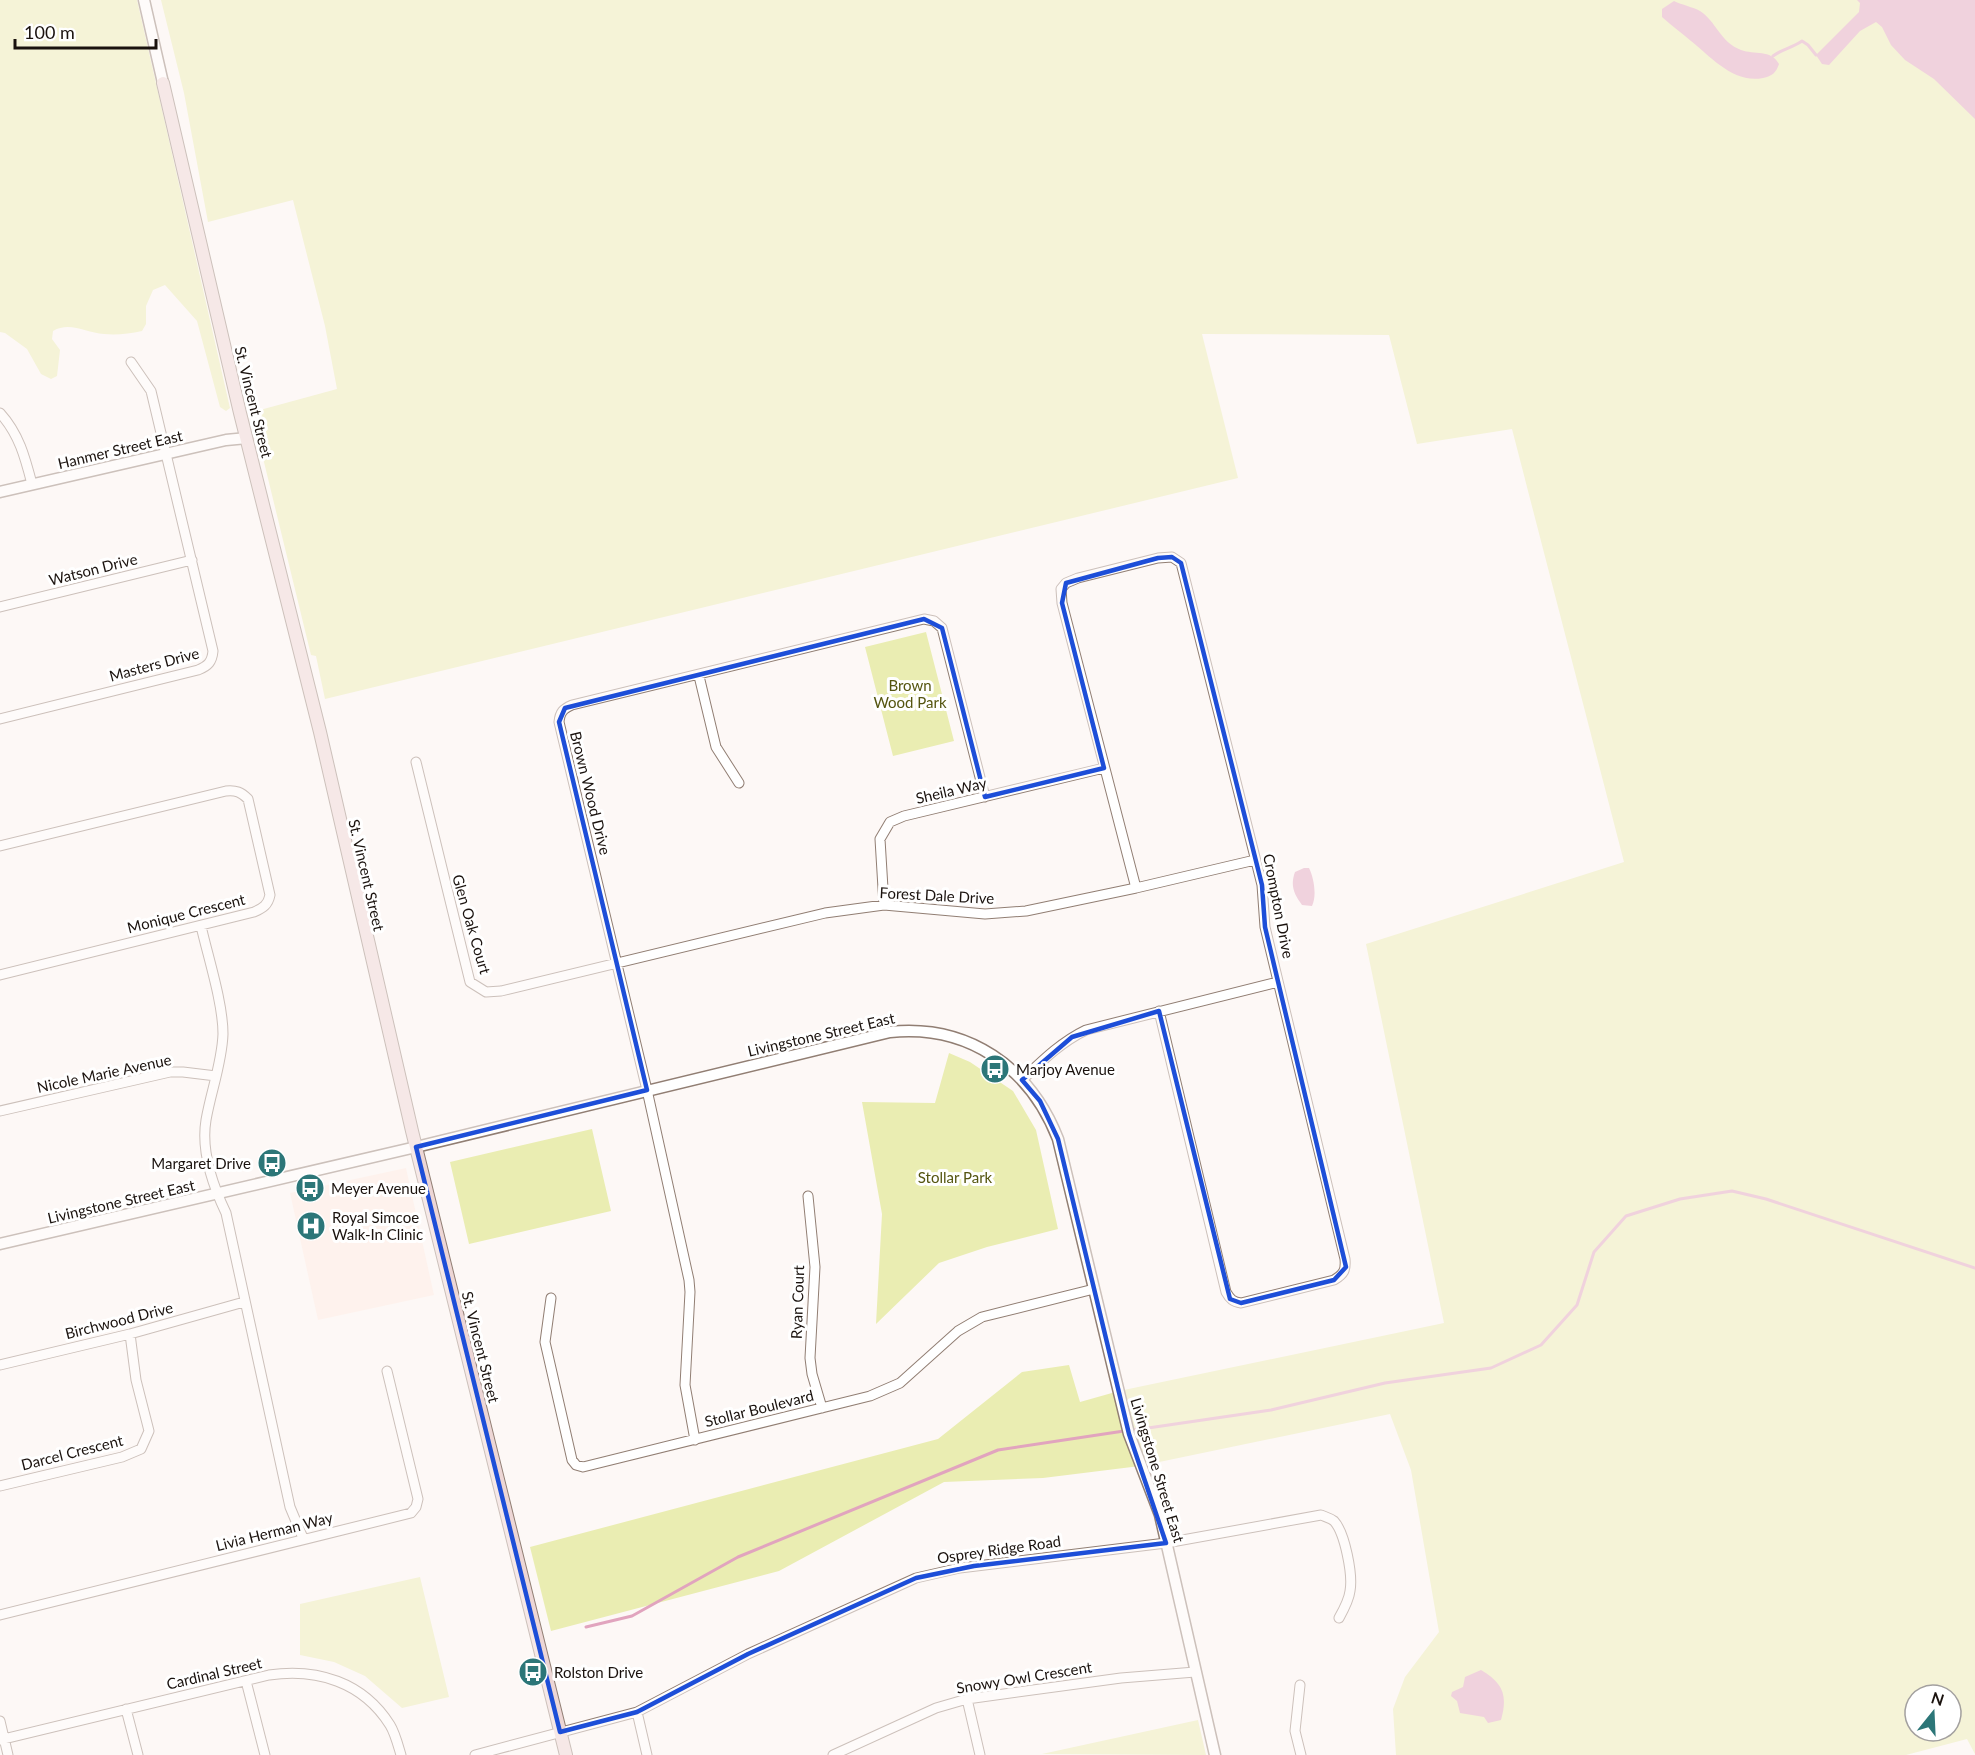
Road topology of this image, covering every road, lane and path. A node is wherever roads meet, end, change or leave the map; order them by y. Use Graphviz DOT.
graph roads {
  1 [pos="144,0"];
  2 [pos="163,83"];
  3 [pos="131,362"];
  4 [pos="0,413"];
  5 [pos="247,438"];
  6 [pos="167,453"];
  7 [pos="32,484"];
  8 [pos="0,492"];
  9 [pos="192,560"];
  10 [pos="0,607"];
  11 [pos="699,676"];
  12 [pos="0,718"];
  13 [pos="416,762"];
  14 [pos="1104,768"];
  15 [pos="739,783"];
  16 [pos="985,797"];
  17 [pos="0,846"];
  18 [pos="1255,860"];
  19 [pos="1136,888"];
  20 [pos="884,905"];
  21 [pos="201,926"];
  22 [pos="617,963"];
  23 [pos="0,975"];
  24 [pos="1278,982"];
  25 [pos="1159,1011"];
  26 [pos="216,1076"];
  27 [pos="1022,1080"];
  28 [pos="647,1090"];
  29 [pos="0,1111"];
  30 [pos="416,1147"];
  31 [pos="217,1194"];
  32 [pos="808,1196"];
  33 [pos="0,1244"];
  34 [pos="1094,1289"];
  35 [pos="551,1298"];
  36 [pos="244,1302"];
  37 [pos="130,1334"];
  38 [pos="0,1365"];
  39 [pos="387,1371"];
  40 [pos="822,1408"];
  41 [pos="695,1440"];
  42 [pos="0,1486"];
  43 [pos="303,1538"];
  44 [pos="1166,1543"];
  45 [pos="0,1615"];
  46 [pos="1339,1618"];
  47 [pos="1195,1672"];
  48 [pos="246,1681"];
  49 [pos="1300,1685"];
  50 [pos="967,1699"];
  51 [pos="126,1709"];
  52 [pos="637,1712"];
  53 [pos="0,1722"];
  54 [pos="560,1732"];
  55 [pos="2,1739"];
  56 [pos="8,1755"];
  57 [pos="138,1755"];
  58 [pos="265,1755"];
  59 [pos="401,1755"];
  60 [pos="475,1755"];
  61 [pos="566,1755"];
  62 [pos="647,1755"];
  63 [pos="832,1755"];
  64 [pos="980,1755"];
  65 [pos="1215,1755"];
  66 [pos="1301,1755"];
  1 -- 2 [label="street, St. Vincent Street"];
  2 -- 5 [label="main road, St. Vincent Street"];
  3 -- 6 [label="street, Masters Drive"];
  4 -- 7 [label="street"];
  5 -- 6 [label="street, Hanmer Street East"];
  5 -- 30 [label="main road, St. Vincent Street"];
  6 -- 7 [label="street, Hanmer Street East"];
  6 -- 9 [label="street, Masters Drive"];
  7 -- 8 [label="street, Hanmer Street East"];
  9 -- 10 [label="street, Watson Drive"];
  9 -- 12 [label="street, Masters Drive"];
  11 -- 15 [label="street"];
  11 -- 16 [label="street, Brown Wood Drive"];
  11 -- 22 [label="street, Brown Wood Drive"];
  13 -- 22 [label="street, Glen Oak Court"];
  14 -- 16 [label="street, Sheila Way"];
  14 -- 18 [label="street, Crompton Drive"];
  14 -- 19 [label="street, Crompton Drive"];
  16 -- 20 [label="street, Sheila Way"];
  17 -- 21 [label="street, Monique Crescent"];
  18 -- 19 [label="street, Forest Dale Drive"];
  18 -- 24 [label="street, Crompton Drive"];
  19 -- 20 [label="street, Forest Dale Drive"];
  20 -- 22 [label="street, Forest Dale Drive"];
  21 -- 23 [label="street, Monique Crescent"];
  21 -- 26 [label="street"];
  22 -- 28 [label="street, Brown Wood Drive"];
  24 -- 25 [label="street"];
  24 -- 25 [label="street, Crompton Drive"];
  25 -- 27 [label="street"];
  26 -- 29 [label="street, Nicole Marie Avenue"];
  26 -- 31 [label="street"];
  27 -- 28 [label="street, Livingstone Street East"];
  27 -- 34 [label="street, Livingstone Street East"];
  28 -- 30 [label="street, Livingstone Street East"];
  28 -- 41 [label="street, Brown Wood Drive"];
  30 -- 31 [label="street, Livingstone Street East"];
  30 -- 54 [label="main road, St. Vincent Street"];
  31 -- 33 [label="street, Livingstone Street East"];
  31 -- 36 [label="street"];
  32 -- 40 [label="street, Ryan Court"];
  34 -- 40 [label="street, Stollar Boulevard"];
  34 -- 44 [label="street, Livingstone Street East"];
  35 -- 41 [label="street, Stollar Boulevard"];
  36 -- 37 [label="street, Birchwood Drive"];
  36 -- 43 [label="street"];
  37 -- 38 [label="street, Birchwood Drive"];
  37 -- 42 [label="street, Darcel Crescent"];
  39 -- 43 [label="street, Livia Herman Way"];
  40 -- 41 [label="street, Stollar Boulevard"];
  43 -- 45 [label="street, Livia Herman Way"];
  44 -- 46 [label="street, Osprey Ridge Road"];
  44 -- 47 [label="street, Livingstone Street East"];
  44 -- 52 [label="street, Osprey Ridge Road"];
  47 -- 50 [label="street, Snowy Owl Crescent"];
  47 -- 65 [label="street, Livingstone Street East"];
  48 -- 51 [label="street, Cardinal Street"];
  48 -- 58 [label="street"];
  48 -- 59 [label="street, Cardinal Street"];
  49 -- 66 [label="street"];
  50 -- 63 [label="street, Snowy Owl Crescent"];
  50 -- 64 [label="street"];
  51 -- 55 [label="street, Cardinal Street"];
  51 -- 57 [label="street"];
  52 -- 54 [label="street, Osprey Ridge Road"];
  52 -- 62 [label="street"];
  53 -- 55 [label="street"];
  54 -- 60 [label="street"];
  54 -- 61 [label="main road, St. Vincent Street"];
  55 -- 56 [label="street"];
}
